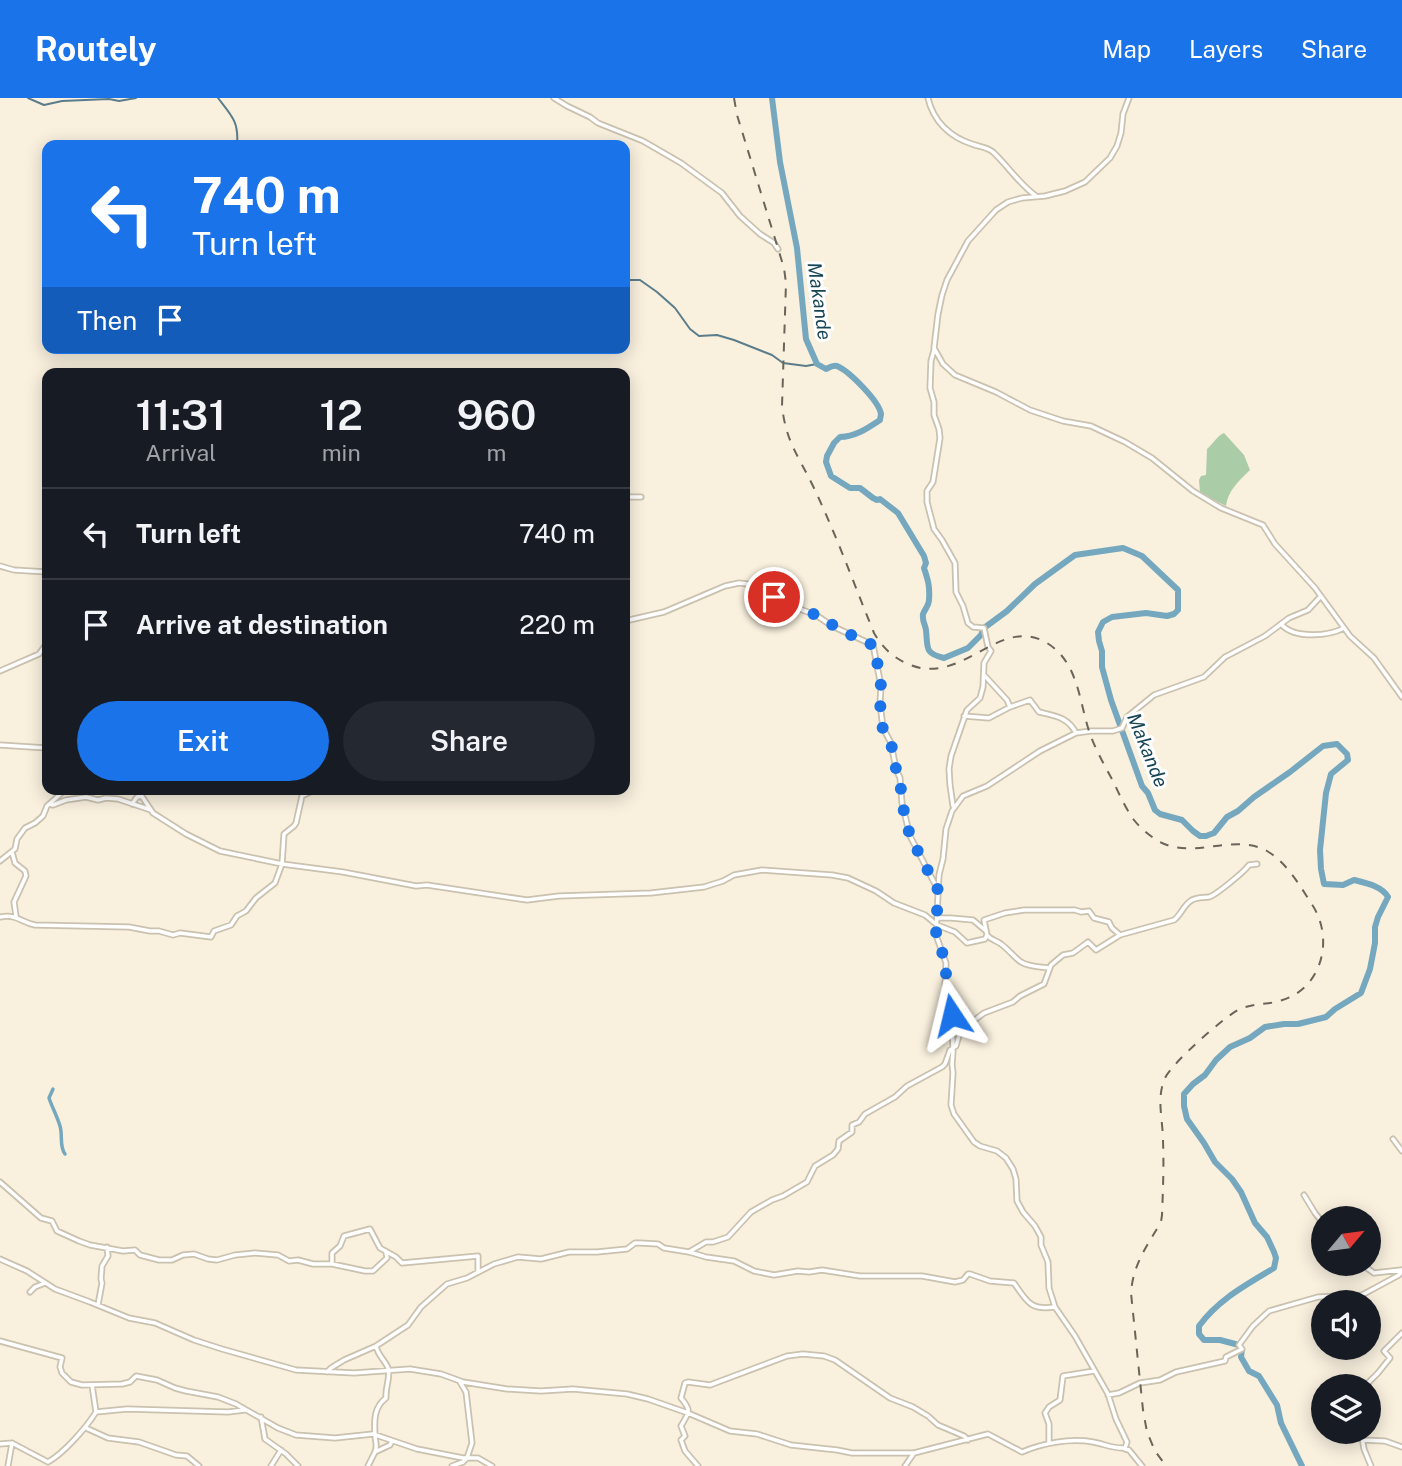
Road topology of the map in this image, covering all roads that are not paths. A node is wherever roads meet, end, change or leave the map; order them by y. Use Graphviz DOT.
graph roads {
  1 [pos="554,98"];
  2 [pos="928,98"];
  3 [pos="1129,98"];
  4 [pos="1037,197"];
  5 [pos="778,249"];
  6 [pos="934,348"];
  7 [pos="630,497"];
  8 [pos="641,497"];
  9 [pos="0,566"];
  10 [pos="42,572"];
  11 [pos="1321,596"];
  12 [pos="630,620"];
  13 [pos="1282,625"];
  14 [pos="1344,628"];
  15 [pos="42,650"];
  16 [pos="0,671"];
  17 [pos="984,675"];
  18 [pos="1402,697"];
  19 [pos="1010,707"];
  20 [pos="964,716"];
  21 [pos="1076,733"];
  22 [pos="0,745"];
  23 [pos="42,748"];
  24 [pos="59,795"];
  25 [pos="304,795"];
  26 [pos="142,796"];
  27 [pos="49,804"];
  28 [pos="132,804"];
  29 [pos="953,808"];
  30 [pos="151,810"];
  31 [pos="12,852"];
  32 [pos="0,861"];
  33 [pos="282,864"];
  34 [pos="1257,864"];
  35 [pos="938,890"];
  36 [pos="16,916"];
  37 [pos="0,917"];
  38 [pos="938,918"];
  39 [pos="937,925"];
  40 [pos="986,933"];
  41 [pos="1120,935"];
  42 [pos="1050,968"];
  43 [pos="952,1048"];
  44 [pos="1393,1139"];
  45 [pos="1402,1151"];
  46 [pos="0,1182"];
  47 [pos="1304,1195"];
  48 [pos="1311,1206"];
  49 [pos="107,1247"];
  50 [pos="386,1252"];
  51 [pos="689,1252"];
  52 [pos="0,1259"];
  53 [pos="332,1264"];
  54 [pos="1402,1270"];
  55 [pos="478,1272"];
  56 [pos="1381,1273"];
  57 [pos="46,1283"];
  58 [pos="30,1292"];
  59 [pos="98,1305"];
  60 [pos="1055,1307"];
  61 [pos="1402,1333"];
  62 [pos="0,1341"];
  63 [pos="376,1346"];
  64 [pos="389,1371"];
  65 [pos="1094,1371"];
  66 [pos="327,1372"];
  67 [pos="1377,1374"];
  68 [pos="459,1380"];
  69 [pos="92,1385"];
  70 [pos="1108,1395"];
  71 [pos="247,1410"];
  72 [pos="96,1412"];
  73 [pos="688,1413"];
  74 [pos="261,1417"];
  75 [pos="86,1428"];
  76 [pos="375,1435"];
  77 [pos="968,1440"];
  78 [pos="392,1441"];
  79 [pos="1381,1441"];
  80 [pos="1127,1442"];
  81 [pos="12,1443"];
  82 [pos="0,1444"];
  83 [pos="1049,1444"];
  84 [pos="1363,1444"];
  85 [pos="1402,1447"];
  86 [pos="1123,1448"];
  87 [pos="281,1450"];
  88 [pos="1129,1450"];
  89 [pos="375,1452"];
  90 [pos="914,1453"];
  91 [pos="467,1458"];
  92 [pos="46,1464"];
  93 [pos="8,1466"];
  94 [pos="199,1466"];
  95 [pos="271,1466"];
  96 [pos="298,1466"];
  97 [pos="368,1466"];
  98 [pos="452,1466"];
  99 [pos="492,1466"];
  100 [pos="698,1466"];
  101 [pos="905,1466"];
  102 [pos="1142,1466"];
  103 [pos="1371,1466"];
  1 -- 5 [label="street"];
  2 -- 4 [label="street"];
  3 -- 4 [label="street"];
  4 -- 6 [label="street"];
  6 -- 11 [label="street"];
  6 -- 17 [label="street"];
  7 -- 8 [label="street"];
  9 -- 10 [label="street"];
  11 -- 13 [label="street"];
  11 -- 14 [label="street"];
  12 -- 35 [label="street"];
  13 -- 14 [label="street"];
  13 -- 21 [label="street"];
  14 -- 18 [label="street"];
  15 -- 16 [label="street"];
  17 -- 19 [label="street"];
  17 -- 20 [label="street"];
  19 -- 20 [label="street"];
  19 -- 21 [label="street"];
  20 -- 29 [label="street"];
  21 -- 29 [label="street"];
  22 -- 23 [label="street"];
  24 -- 27 [label="street"];
  25 -- 33 [label="street"];
  26 -- 28 [label="street"];
  26 -- 30 [label="street"];
  27 -- 28 [label="street"];
  27 -- 31 [label="street"];
  28 -- 30 [label="street"];
  29 -- 35 [label="street"];
  30 -- 33 [label="street"];
  31 -- 32 [label="street"];
  31 -- 36 [label="street"];
  33 -- 36 [label="street"];
  33 -- 39 [label="street"];
  34 -- 41 [label="street"];
  35 -- 38 [label="street"];
  36 -- 37 [label="street"];
  38 -- 39 [label="street"];
  38 -- 40 [label="street"];
  39 -- 40 [label="street"];
  39 -- 43 [label="street"];
  40 -- 41 [label="street"];
  40 -- 42 [label="street"];
  41 -- 42 [label="street"];
  42 -- 43 [label="street"];
  43 -- 51 [label="street"];
  43 -- 60 [label="street"];
  44 -- 45 [label="street"];
  46 -- 49 [label="street"];
  47 -- 48 [label="street"];
  49 -- 53 [label="street"];
  49 -- 59 [label="street"];
  50 -- 53 [label="street"];
  50 -- 53 [label="street"];
  50 -- 55 [label="street"];
  51 -- 55 [label="street"];
  51 -- 60 [label="street"];
  52 -- 57 [label="street"];
  54 -- 56 [label="street"];
  54 -- 70 [label="street"];
  55 -- 63 [label="street"];
  57 -- 58 [label="street"];
  57 -- 59 [label="street"];
  59 -- 66 [label="street"];
  60 -- 65 [label="street"];
  61 -- 67 [label="street"];
  62 -- 69 [label="street"];
  63 -- 64 [label="street"];
  63 -- 66 [label="street"];
  64 -- 66 [label="street"];
  64 -- 68 [label="street"];
  64 -- 76 [label="street"];
  65 -- 70 [label="street"];
  65 -- 83 [label="street"];
  68 -- 73 [label="street"];
  68 -- 91 [label="street"];
  69 -- 71 [label="street"];
  69 -- 72 [label="street"];
  70 -- 80 [label="street"];
  71 -- 72 [label="street"];
  71 -- 74 [label="street"];
  72 -- 75 [label="street"];
  73 -- 77 [label="street"];
  73 -- 90 [label="street"];
  73 -- 100 [label="street"];
  74 -- 76 [label="street"];
  74 -- 87 [label="street"];
  75 -- 92 [label="street"];
  75 -- 94 [label="street"];
  76 -- 78 [label="street"];
  76 -- 89 [label="street"];
  77 -- 83 [label="street"];
  77 -- 90 [label="street"];
  78 -- 89 [label="street"];
  78 -- 91 [label="street"];
  79 -- 85 [label="street"];
  80 -- 86 [label="street"];
  80 -- 88 [label="street"];
  81 -- 82 [label="street"];
  81 -- 92 [label="street"];
  81 -- 93 [label="street"];
  83 -- 86 [label="street"];
  84 -- 103 [label="street"];
  86 -- 88 [label="street"];
  87 -- 95 [label="street"];
  87 -- 96 [label="street"];
  88 -- 102 [label="street"];
  89 -- 97 [label="street"];
  90 -- 101 [label="street"];
  91 -- 98 [label="street"];
  91 -- 99 [label="street"];
}
